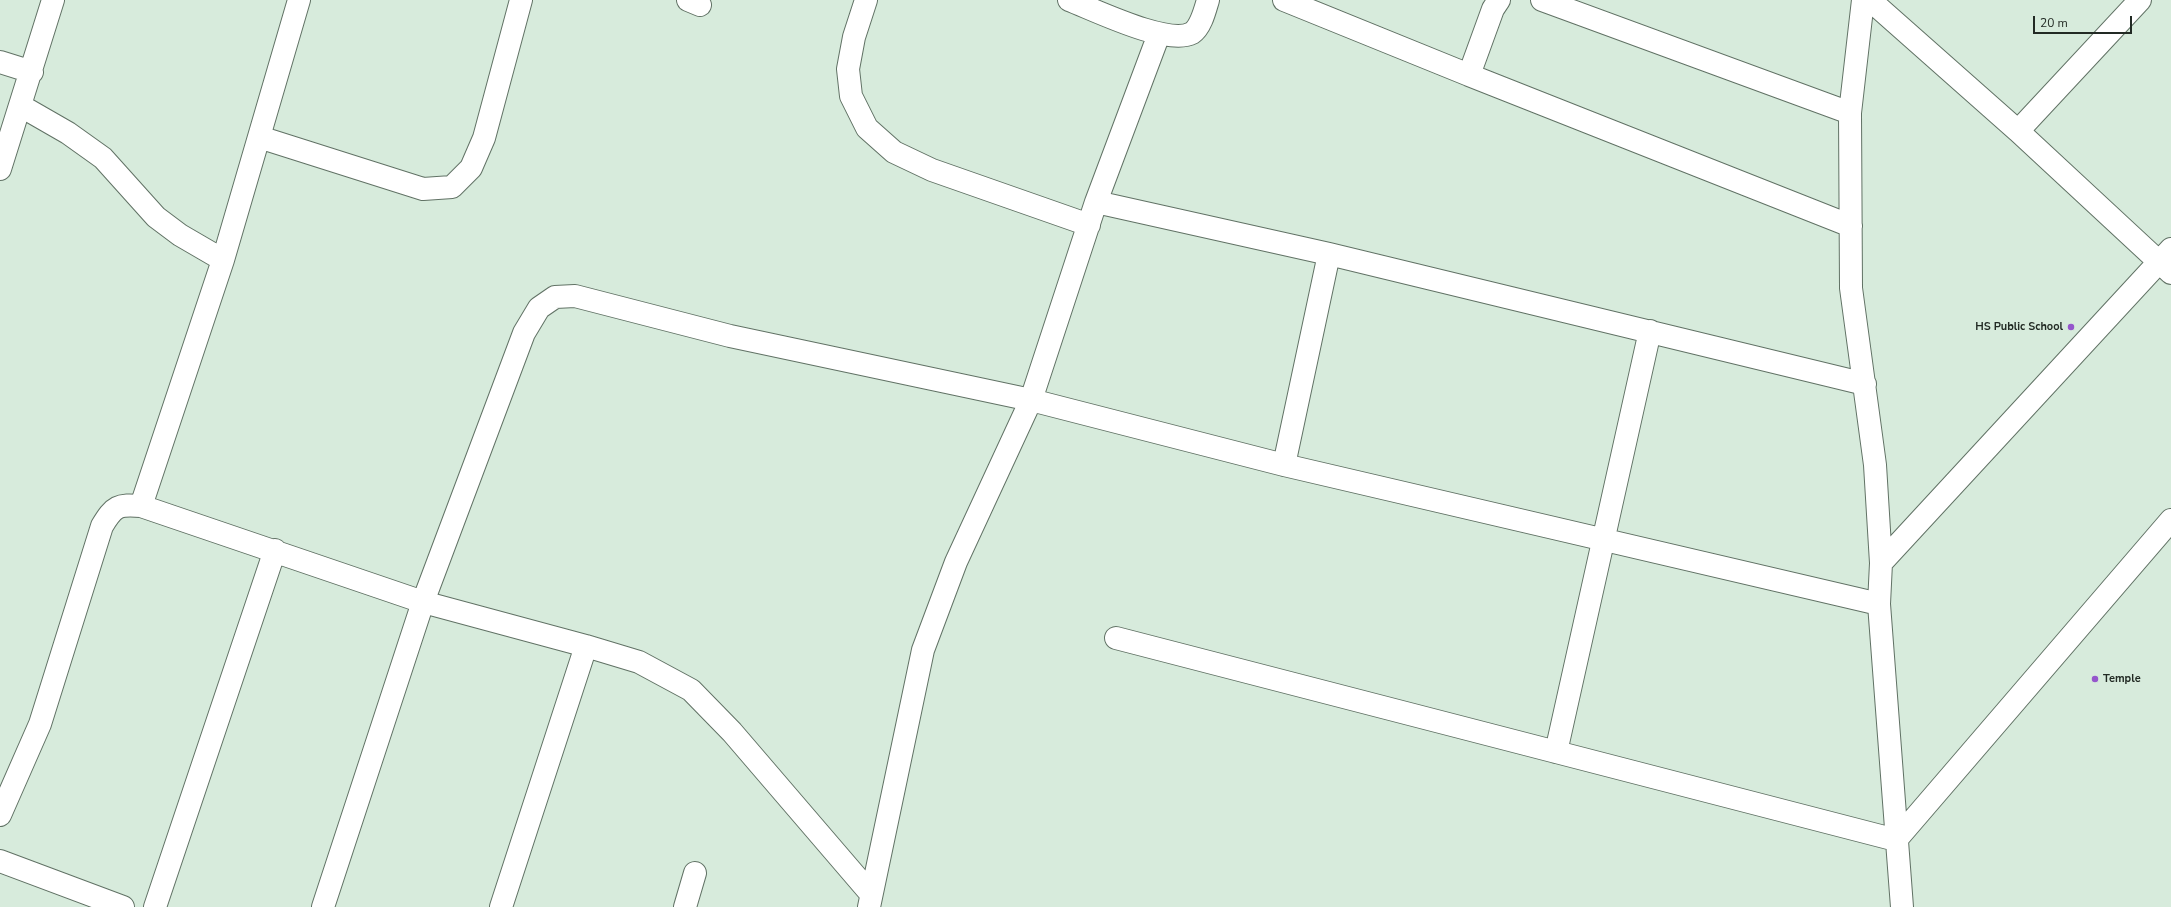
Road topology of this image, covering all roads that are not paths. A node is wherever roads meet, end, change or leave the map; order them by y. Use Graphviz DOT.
graph roads {
  1 [pos="53,0"];
  2 [pos="299,0"];
  3 [pos="521,0"];
  4 [pos="866,0"];
  5 [pos="1069,0"];
  6 [pos="1208,0"];
  7 [pos="1284,0"];
  8 [pos="1499,0"];
  9 [pos="1542,0"];
  10 [pos="1863,0"];
  11 [pos="1870,0"];
  12 [pos="2140,0"];
  13 [pos="1159,34"];
  14 [pos="0,62"];
  15 [pos="32,72"];
  16 [pos="1469,75"];
  17 [pos="21,106"];
  18 [pos="1850,112"];
  19 [pos="2018,131"];
  20 [pos="259,137"];
  21 [pos="0,169"];
  22 [pos="1096,202"];
  23 [pos="1089,225"];
  24 [pos="1851,226"];
  25 [pos="1328,254"];
  26 [pos="223,260"];
  27 [pos="2167,261"];
  28 [pos="1650,331"];
  29 [pos="1865,384"];
  30 [pos="1031,400"];
  31 [pos="1284,465"];
  32 [pos="141,506"];
  33 [pos="2168,533"];
  34 [pos="1604,541"];
  35 [pos="275,550"];
  36 [pos="1881,564"];
  37 [pos="423,602"];
  38 [pos="1879,604"];
  39 [pos="1116,638"];
  40 [pos="586,646"];
  41 [pos="1556,752"];
  42 [pos="0,815"];
  43 [pos="1896,840"];
  44 [pos="0,861"];
  45 [pos="695,873"];
  46 [pos="870,901"];
  47 [pos="123,907"];
  48 [pos="155,907"];
  49 [pos="324,907"];
  50 [pos="501,907"];
  51 [pos="685,907"];
  52 [pos="1902,907"];
  1 -- 15 [label="street"];
  2 -- 20 [label="street"];
  3 -- 20 [label="street"];
  4 -- 23 [label="street"];
  5 -- 13 [label="street"];
  6 -- 13 [label="street"];
  7 -- 16 [label="street"];
  8 -- 16 [label="street"];
  9 -- 18 [label="street"];
  10 -- 18 [label="street"];
  11 -- 19 [label="street"];
  12 -- 19 [label="street"];
  13 -- 22 [label="street"];
  14 -- 15 [label="street"];
  15 -- 17 [label="street"];
  16 -- 24 [label="street"];
  17 -- 21 [label="street"];
  17 -- 26 [label="street"];
  18 -- 24 [label="street"];
  19 -- 27 [label="street"];
  20 -- 26 [label="street"];
  22 -- 23 [label="street"];
  22 -- 25 [label="street"];
  23 -- 30 [label="street"];
  24 -- 29 [label="street"];
  25 -- 28 [label="street"];
  25 -- 31 [label="street"];
  26 -- 32 [label="street"];
  27 -- 36 [label="street"];
  28 -- 29 [label="street"];
  28 -- 34 [label="street"];
  29 -- 36 [label="street"];
  30 -- 31 [label="street"];
  30 -- 37 [label="street"];
  30 -- 46 [label="street"];
  31 -- 34 [label="street"];
  32 -- 35 [label="street"];
  32 -- 42 [label="street"];
  33 -- 43 [label="street"];
  34 -- 38 [label="street"];
  34 -- 41 [label="street"];
  35 -- 37 [label="street"];
  35 -- 48 [label="street"];
  36 -- 38 [label="street"];
  37 -- 40 [label="street"];
  37 -- 49 [label="street"];
  38 -- 43 [label="street"];
  39 -- 41 [label="street"];
  40 -- 46 [label="street"];
  40 -- 50 [label="street"];
  41 -- 43 [label="street"];
  43 -- 52 [label="street"];
  44 -- 47 [label="street"];
  45 -- 51 [label="street"];
}
